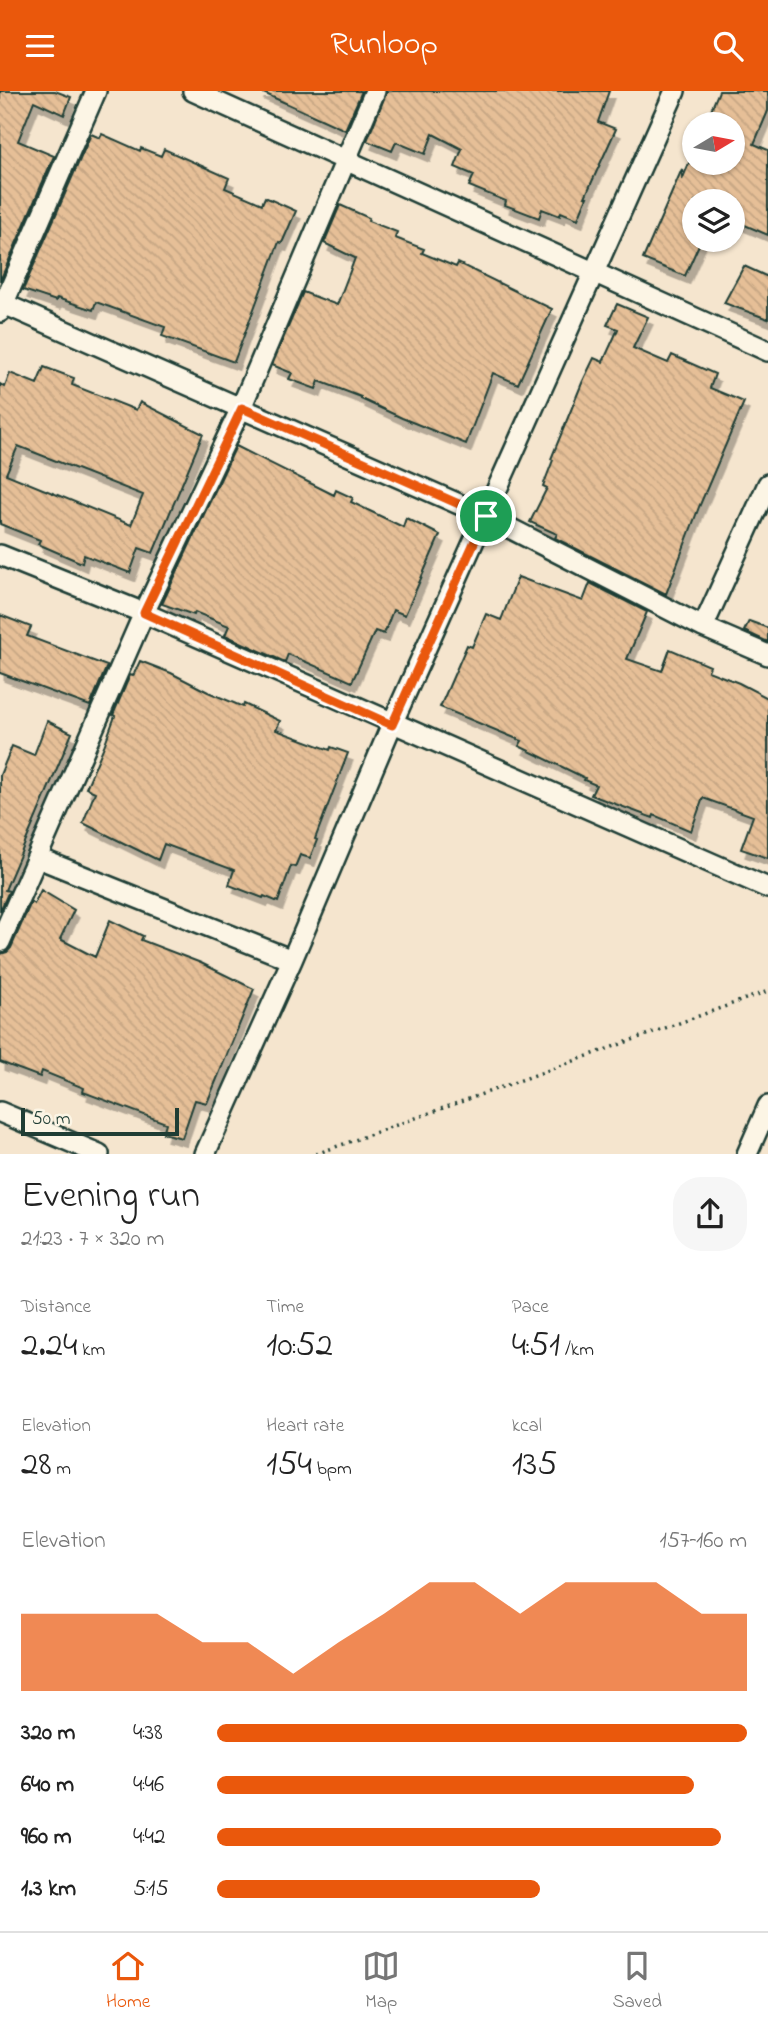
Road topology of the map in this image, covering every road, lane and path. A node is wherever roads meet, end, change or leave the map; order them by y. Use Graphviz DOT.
graph roads {
  1 [pos="96,91"];
  2 [pos="193,91"];
  3 [pos="375,91"];
  4 [pos="675,91"];
  5 [pos="347,161"];
  6 [pos="595,271"];
  7 [pos="2,308"];
  8 [pos="768,351"];
  9 [pos="242,408"];
  10 [pos="768,484"];
  11 [pos="486,516"];
  12 [pos="0,555"];
  13 [pos="144,613"];
  14 [pos="703,627"];
  15 [pos="768,656"];
  16 [pos="392,725"];
  17 [pos="38,859"];
  18 [pos="768,888"];
  19 [pos="0,942"];
  20 [pos="292,960"];
  21 [pos="768,991"];
  22 [pos="768,1106"];
  23 [pos="0,1112"];
  24 [pos="99,1154"];
  25 [pos="205,1154"];
  26 [pos="316,1154"];
  27 [pos="747,1154"];
  1 -- 7 [label="street"];
  2 -- 5 [label="street"];
  3 -- 5 [label="street"];
  4 -- 6 [label="street"];
  5 -- 6 [label="street"];
  5 -- 9 [label="street"];
  6 -- 8 [label="street"];
  6 -- 11 [label="street"];
  7 -- 9 [label="street"];
  9 -- 11 [label="street"];
  9 -- 13 [label="street"];
  10 -- 14 [label="street"];
  11 -- 14 [label="street"];
  11 -- 16 [label="street"];
  12 -- 13 [label="street"];
  13 -- 16 [label="street"];
  13 -- 17 [label="street"];
  14 -- 15 [label="street"];
  16 -- 18 [label="street"];
  16 -- 20 [label="street"];
  17 -- 19 [label="street"];
  17 -- 20 [label="street"];
  20 -- 25 [label="street"];
  21 -- 26 [label="path"];
  22 -- 27 [label="street"];
  23 -- 24 [label="street"];
}
